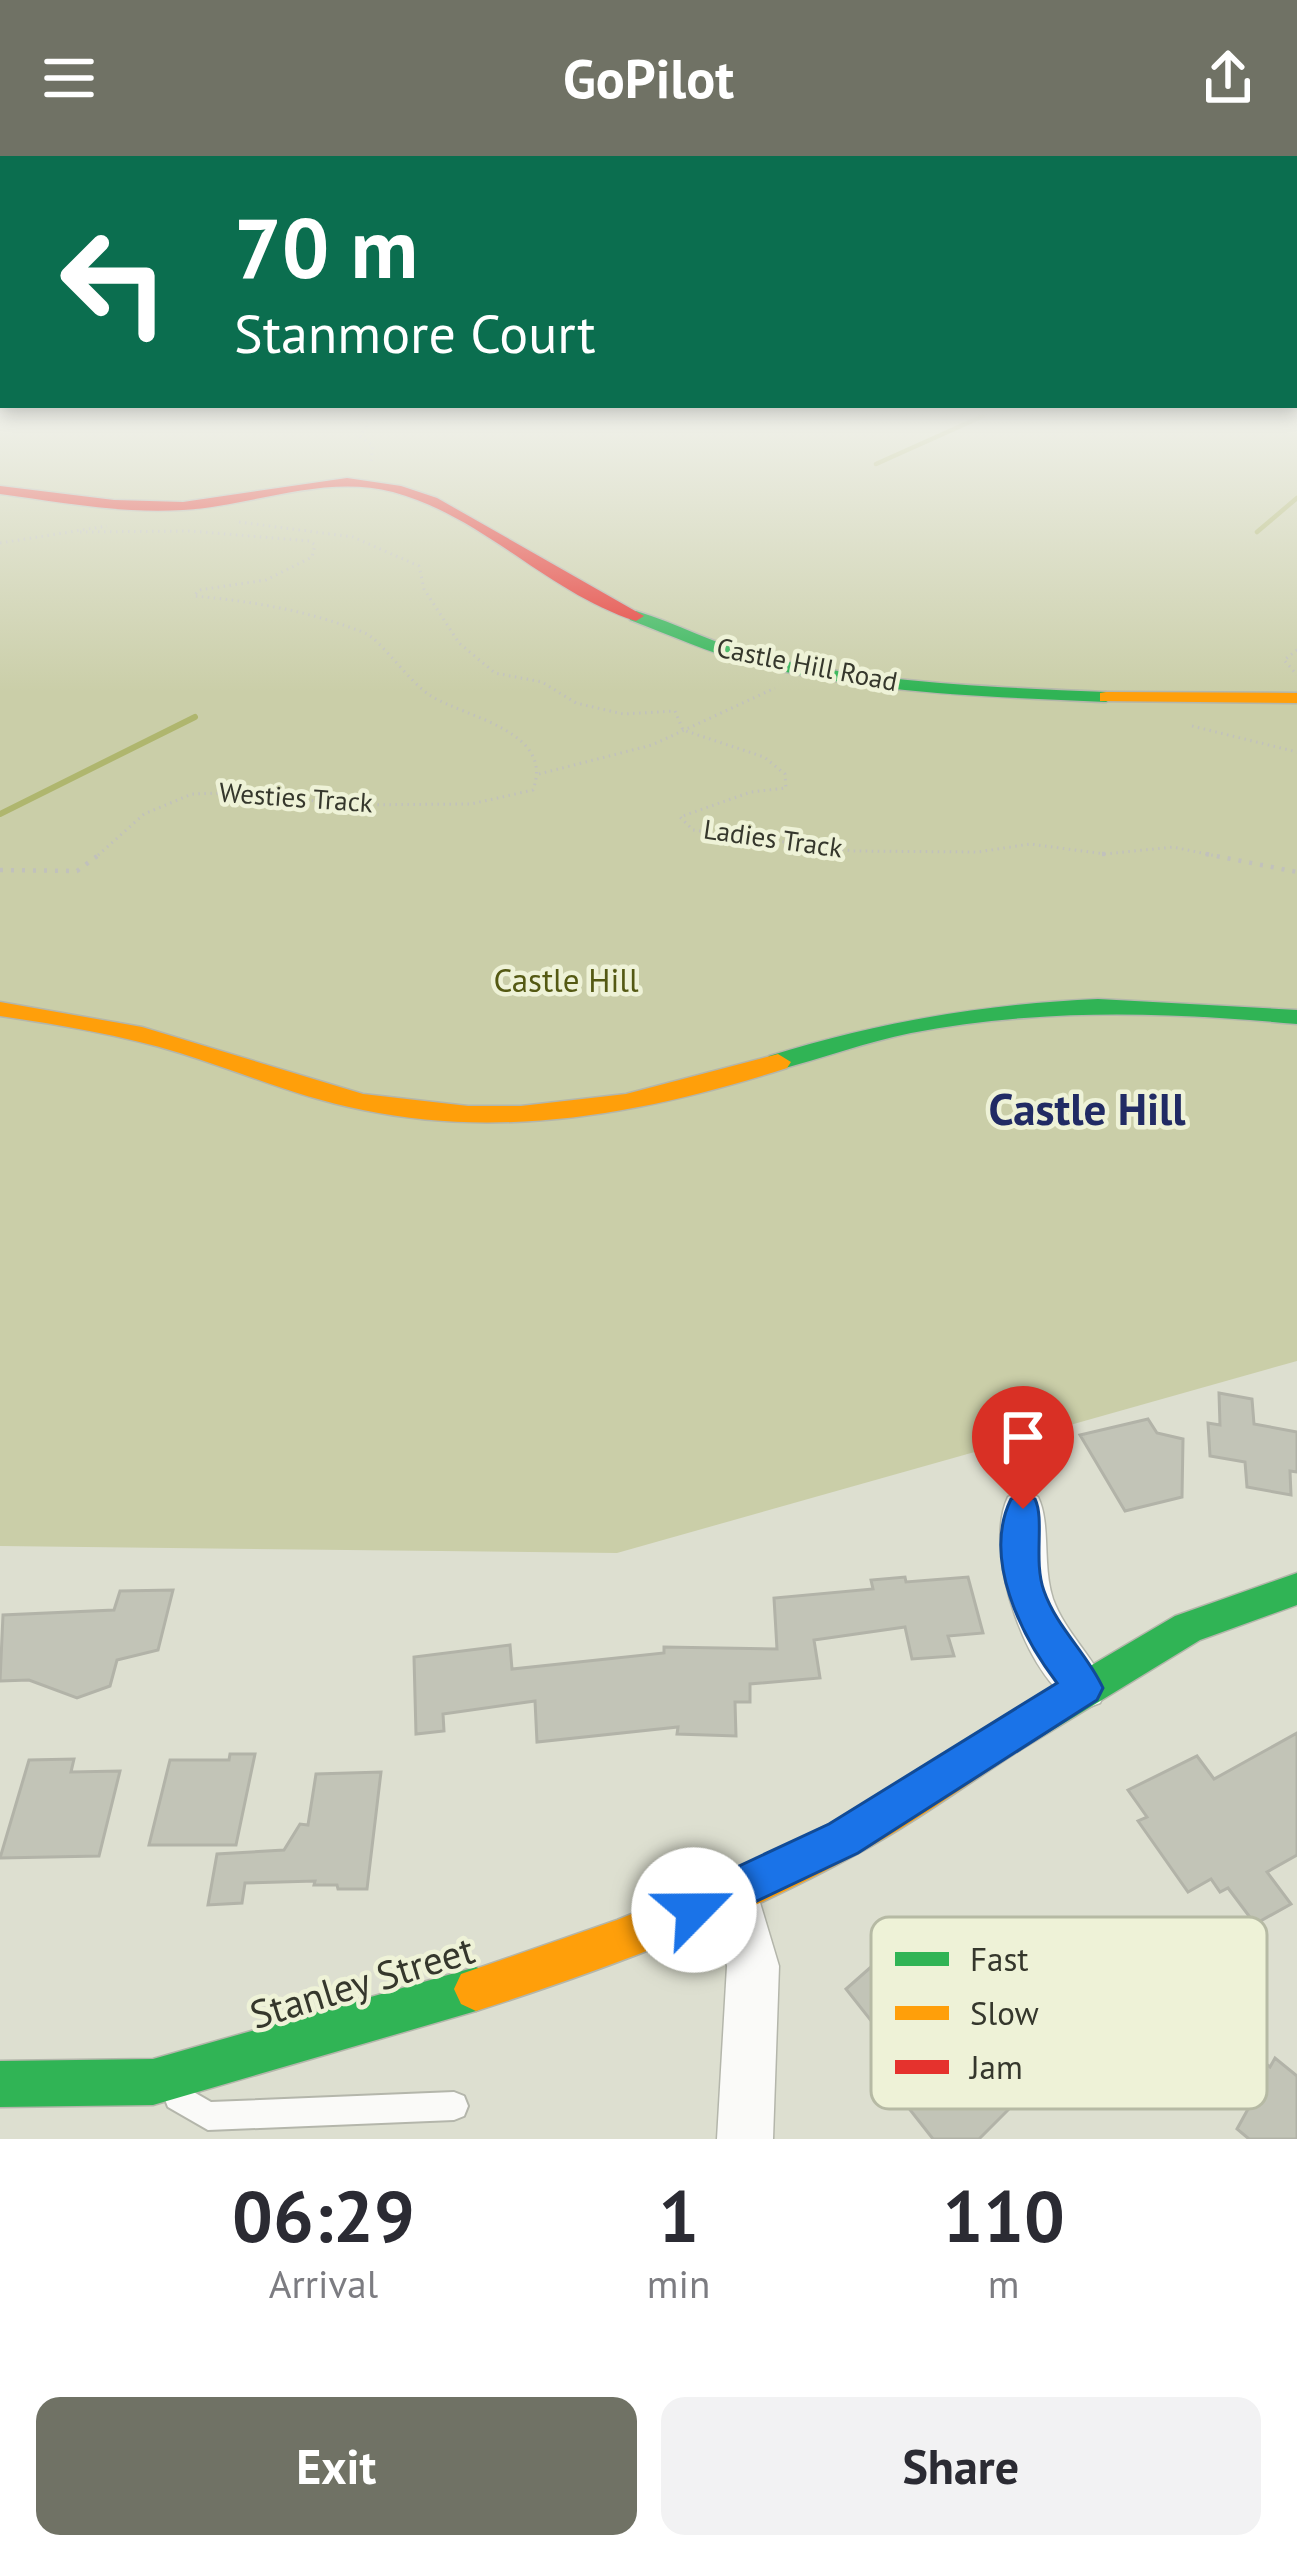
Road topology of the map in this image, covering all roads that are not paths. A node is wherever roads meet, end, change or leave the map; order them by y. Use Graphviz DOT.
graph roads {
  1 [pos="442,509"];
  2 [pos="1297,698"];
  3 [pos="0,1009"];
  4 [pos="1297,1017"];
  5 [pos="1023,1509"];
  6 [pos="1297,1589"];
  7 [pos="1084,1688"];
  8 [pos="734,1894"];
  9 [pos="153,2082"];
  10 [pos="0,2084"];
  11 [pos="454,2106"];
  12 [pos="745,2139"];
  1 -- 2 [label="main road, Castle Hill Road"];
  3 -- 4 [label="main road"];
  5 -- 7 [label="street"];
  6 -- 7 [label="main road, Stanley Street"];
  7 -- 8 [label="main road, Stanley Street"];
  8 -- 9 [label="main road, Stanley Street"];
  8 -- 12 [label="street"];
  9 -- 10 [label="main road, Stanley Street"];
  9 -- 11 [label="lane"];
}
